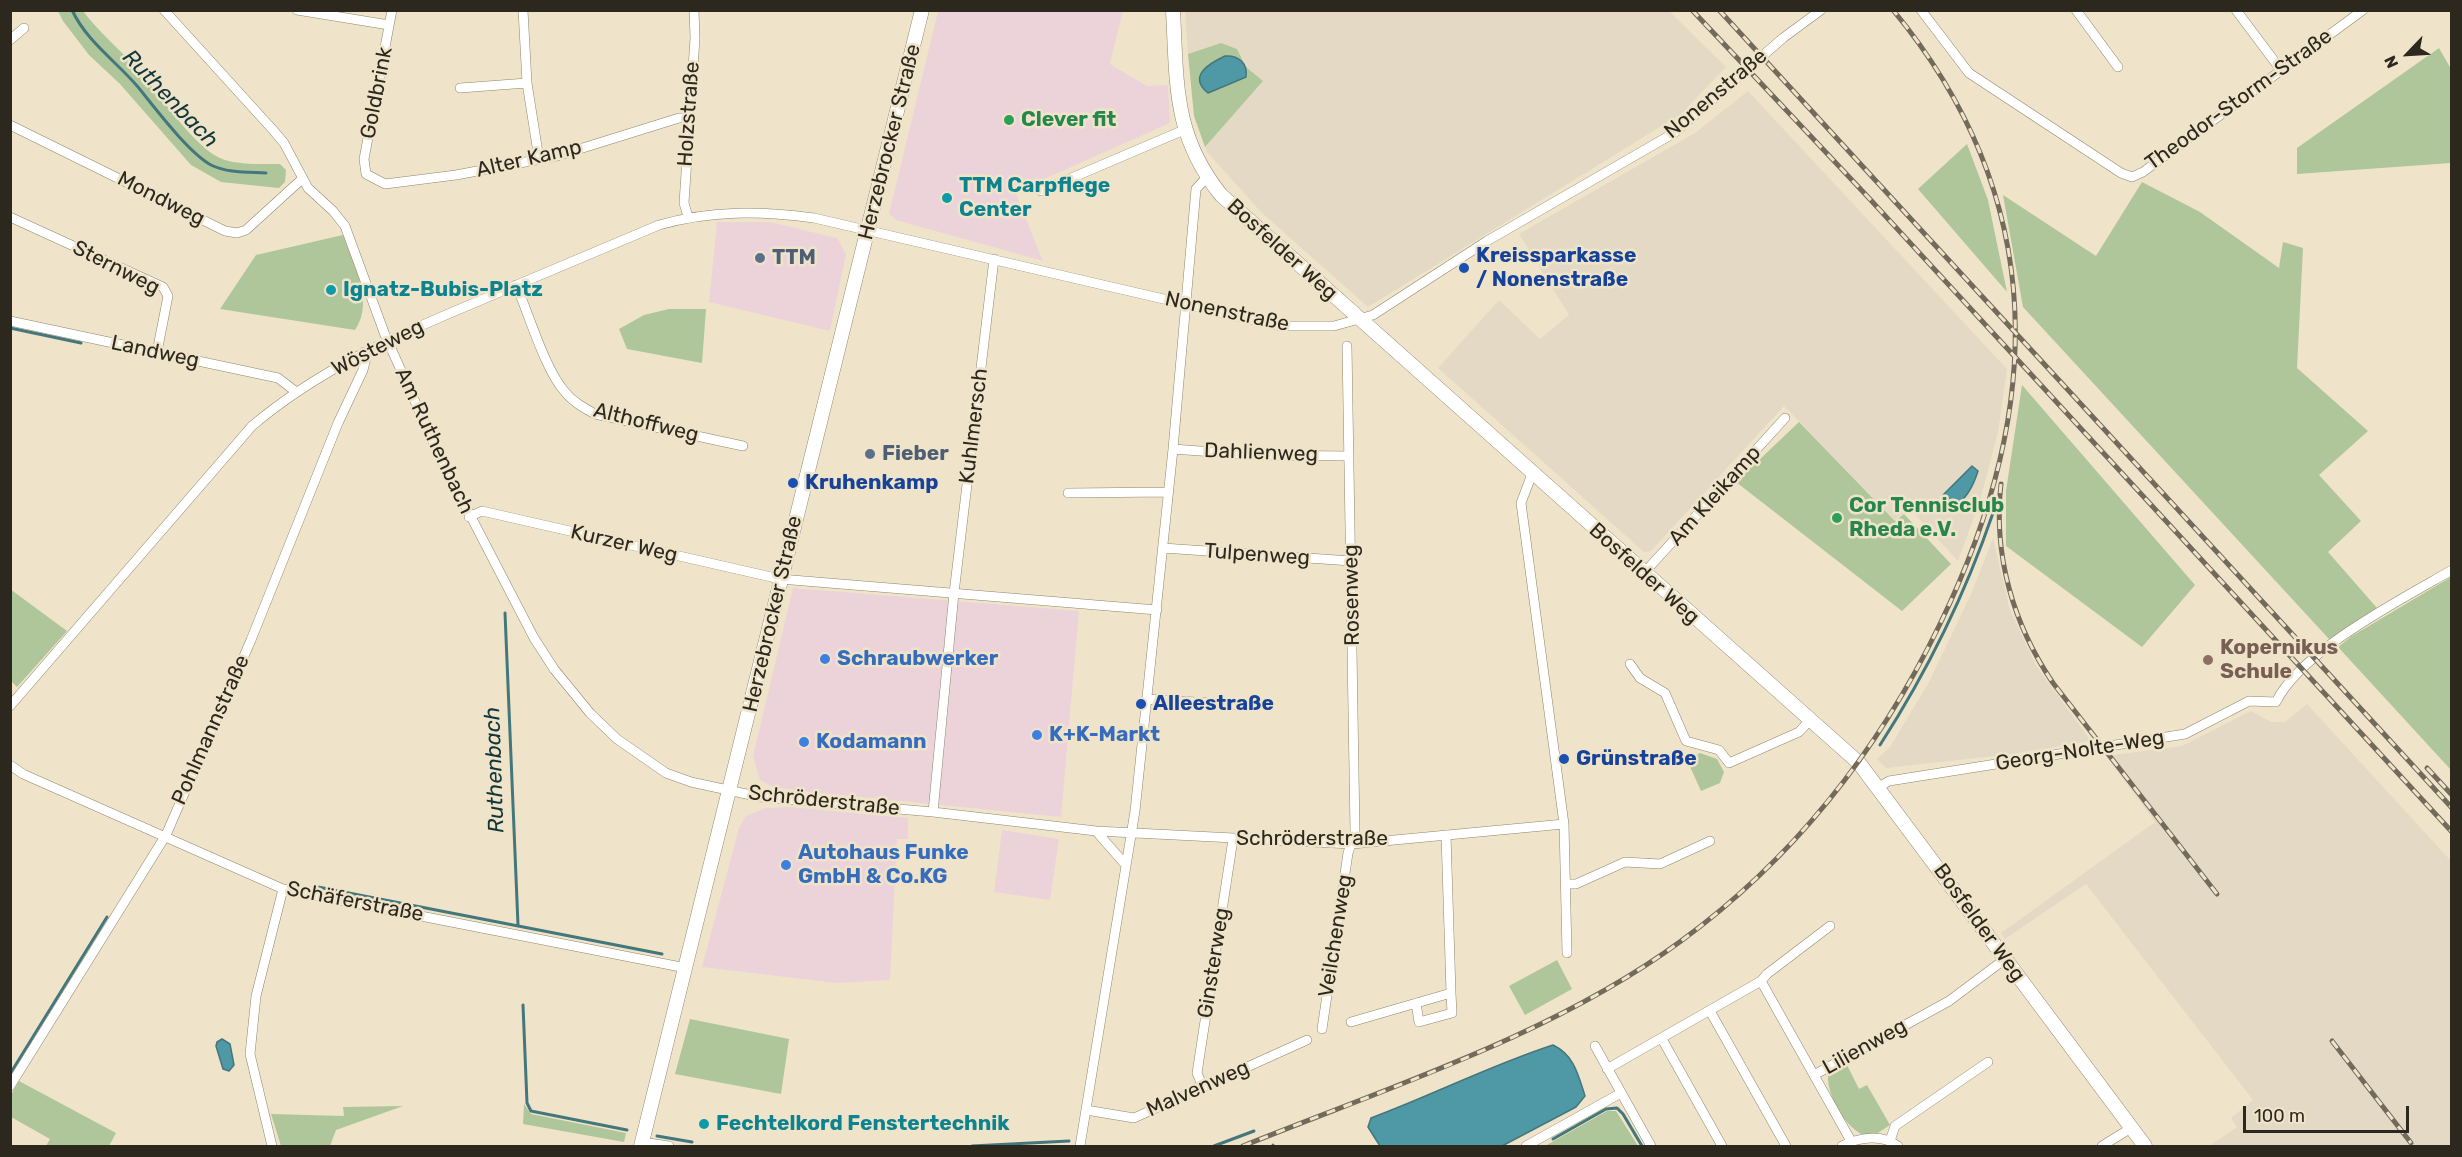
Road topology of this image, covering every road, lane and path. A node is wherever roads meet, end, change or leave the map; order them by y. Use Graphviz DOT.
graph roads {
  1 [pos="164,10"];
  2 [pos="297,10"];
  3 [pos="392,10"];
  4 [pos="523,10"];
  5 [pos="694,10"];
  6 [pos="922,10"];
  7 [pos="1173,10"];
  8 [pos="1821,10"];
  9 [pos="1921,10"];
  10 [pos="2076,10"];
  11 [pos="2236,10"];
  12 [pos="2362,10"];
  13 [pos="389,25"];
  14 [pos="24,28"];
  15 [pos="10,40"];
  16 [pos="2118,67"];
  17 [pos="2281,70"];
  18 [pos="527,83"];
  19 [pos="460,88"];
  20 [pos="690,118"];
  21 [pos="10,125"];
  22 [pos="1184,130"];
  23 [pos="539,159"];
  24 [pos="366,174"];
  25 [pos="1207,177"];
  26 [pos="302,179"];
  27 [pos="1041,191"];
  28 [pos="10,217"];
  29 [pos="688,217"];
  30 [pos="868,230"];
  31 [pos="994,259"];
  32 [pos="516,285"];
  33 [pos="1185,304"];
  34 [pos="1358,319"];
  35 [pos="10,321"];
  36 [pos="388,340"];
  37 [pos="1347,346"];
  38 [pos="157,352"];
  39 [pos="364,352"];
  40 [pos="295,391"];
  41 [pos="1785,418"];
  42 [pos="743,446"];
  43 [pos="1173,449"];
  44 [pos="1349,456"];
  45 [pos="1532,474"];
  46 [pos="1168,492"];
  47 [pos="1068,493"];
  48 [pos="470,517"];
  49 [pos="1163,548"];
  50 [pos="1351,561"];
  51 [pos="2451,570"];
  52 [pos="1644,573"];
  53 [pos="780,579"];
  54 [pos="954,593"];
  55 [pos="1157,610"];
  56 [pos="1630,664"];
  57 [pos="1146,699"];
  58 [pos="1244,705"];
  59 [pos="10,706"];
  60 [pos="1809,721"];
  61 [pos="10,765"];
  62 [pos="1879,787"];
  63 [pos="731,792"];
  64 [pos="933,812"];
  65 [pos="1564,824"];
  66 [pos="1096,831"];
  67 [pos="1131,831"];
  68 [pos="166,835"];
  69 [pos="1446,835"];
  70 [pos="1233,839"];
  71 [pos="1710,841"];
  72 [pos="1352,844"];
  73 [pos="1124,863"];
  74 [pos="1567,884"];
  75 [pos="283,889"];
  76 [pos="1830,926"];
  77 [pos="1567,953"];
  78 [pos="2006,959"];
  79 [pos="686,968"];
  80 [pos="1761,981"];
  81 [pos="1451,993"];
  82 [pos="1416,1003"];
  83 [pos="1710,1011"];
  84 [pos="1351,1022"];
  85 [pos="1322,1029"];
  86 [pos="1662,1039"];
  87 [pos="1307,1040"];
  88 [pos="1595,1046"];
  89 [pos="1988,1062"];
  90 [pos="1607,1069"];
  91 [pos="1814,1075"];
  92 [pos="10,1086"];
  93 [pos="1203,1087"];
  94 [pos="1621,1093"];
  95 [pos="1086,1110"];
  96 [pos="2131,1128"];
  97 [pos="1890,1140"];
  98 [pos="1851,1141"];
  99 [pos="641,1144"];
  100 [pos="272,1146"];
  101 [pos="669,1146"];
  102 [pos="1080,1146"];
  103 [pos="1526,1146"];
  104 [pos="1651,1146"];
  105 [pos="1722,1146"];
  106 [pos="1786,1146"];
  107 [pos="1842,1146"];
  108 [pos="1898,1146"];
  109 [pos="2102,1146"];
  110 [pos="2145,1146"];
  1 -- 26 [label="street, Am Ruthenbach"];
  2 -- 13 [label="street"];
  3 -- 13 [label="street, Goldbrink"];
  4 -- 18 [label="street"];
  5 -- 20 [label="street, Holzstraße"];
  6 -- 30 [label="street, Herzebrocker Straße"];
  7 -- 22 [label="street, Bosfelder Weg"];
  8 -- 34 [label="street, Nonenstraße"];
  9 -- 17 [label="street, Theodor-Storm-Straße"];
  10 -- 16 [label="street"];
  11 -- 17 [label="street"];
  12 -- 17 [label="street, Theodor-Storm-Straße"];
  13 -- 24 [label="street, Goldbrink"];
  14 -- 15 [label="street"];
  18 -- 19 [label="street"];
  18 -- 23 [label="street"];
  20 -- 23 [label="street, Alter Kamp"];
  20 -- 29 [label="street, Holzstraße"];
  21 -- 26 [label="street, Mondweg"];
  22 -- 25 [label="street, Bosfelder Weg"];
  22 -- 27 [label="street"];
  23 -- 24 [label="street, Alter Kamp"];
  25 -- 33 [label="street"];
  25 -- 34 [label="street, Bosfelder Weg"];
  26 -- 36 [label="street, Am Ruthenbach"];
  28 -- 38 [label="street, Sternweg"];
  29 -- 30 [label="street, Wösteweg"];
  29 -- 32 [label="street, Wösteweg"];
  30 -- 31 [label="street, Nonenstraße"];
  30 -- 53 [label="street, Herzebrocker Straße"];
  31 -- 33 [label="street, Nonenstraße"];
  31 -- 54 [label="street, Kuhlmersch"];
  32 -- 36 [label="street, Wösteweg"];
  32 -- 42 [label="street, Althoffweg"];
  33 -- 34 [label="street, Nonenstraße"];
  33 -- 43 [label="street"];
  34 -- 45 [label="street, Bosfelder Weg"];
  35 -- 38 [label="street, Landweg"];
  36 -- 39 [label="street, Wösteweg"];
  36 -- 48 [label="street, Am Ruthenbach"];
  37 -- 44 [label="street, Rosenweg"];
  38 -- 40 [label="street, Landweg"];
  39 -- 40 [label="street, Wösteweg"];
  39 -- 68 [label="street, Pohlmannstraße"];
  40 -- 59 [label="street, Wösteweg"];
  41 -- 52 [label="street, Am Kleikamp"];
  43 -- 44 [label="street, Dahlienweg"];
  43 -- 46 [label="street"];
  44 -- 50 [label="street, Rosenweg"];
  45 -- 52 [label="street, Bosfelder Weg"];
  45 -- 65 [label="street"];
  46 -- 47 [label="street"];
  46 -- 49 [label="street"];
  48 -- 53 [label="street, Kurzer Weg"];
  48 -- 63 [label="street, Am Ruthenbach"];
  49 -- 50 [label="street, Tulpenweg"];
  49 -- 55 [label="street"];
  50 -- 72 [label="street, Rosenweg"];
  51 -- 62 [label="street, Georg-Nolte-Weg"];
  52 -- 60 [label="street, Bosfelder Weg"];
  53 -- 54 [label="street"];
  53 -- 63 [label="street, Herzebrocker Straße"];
  54 -- 55 [label="street"];
  54 -- 64 [label="street, Kuhlmersch"];
  55 -- 57 [label="street"];
  56 -- 60 [label="street"];
  57 -- 58 [label="street"];
  57 -- 67 [label="street"];
  60 -- 62 [label="street, Bosfelder Weg"];
  61 -- 68 [label="street, Schäferstraße"];
  62 -- 78 [label="street, Bosfelder Weg"];
  63 -- 64 [label="street, Schröderstraße"];
  63 -- 79 [label="street, Herzebrocker Straße"];
  64 -- 66 [label="street, Schröderstraße"];
  65 -- 69 [label="street, Schröderstraße"];
  65 -- 74 [label="street"];
  66 -- 67 [label="street, Schröderstraße"];
  66 -- 73 [label="street"];
  67 -- 70 [label="street, Schröderstraße"];
  67 -- 73 [label="street"];
  68 -- 75 [label="street, Schäferstraße"];
  68 -- 92 [label="street, Pohlmannstraße"];
  69 -- 72 [label="street, Schröderstraße"];
  69 -- 81 [label="street"];
  70 -- 72 [label="street, Schröderstraße"];
  70 -- 93 [label="street, Ginsterweg"];
  71 -- 74 [label="street"];
  72 -- 85 [label="street, Veilchenweg"];
  73 -- 95 [label="street"];
  74 -- 77 [label="street"];
  75 -- 79 [label="street, Schäferstraße"];
  75 -- 100 [label="street"];
  76 -- 80 [label="street"];
  78 -- 91 [label="street, Lilienweg"];
  78 -- 96 [label="street, Bosfelder Weg"];
  79 -- 99 [label="street, Herzebrocker Straße"];
  80 -- 83 [label="street"];
  80 -- 91 [label="street, Lilienweg"];
  81 -- 82 [label="street"];
  81 -- 82 [label="street"];
  82 -- 84 [label="street"];
  83 -- 86 [label="street"];
  83 -- 106 [label="street"];
  86 -- 90 [label="street"];
  86 -- 105 [label="street"];
  87 -- 93 [label="street, Malvenweg"];
  88 -- 90 [label="street"];
  89 -- 97 [label="street"];
  90 -- 94 [label="street"];
  91 -- 98 [label="street"];
  93 -- 95 [label="street, Malvenweg"];
  94 -- 103 [label="street"];
  94 -- 104 [label="street"];
  95 -- 102 [label="street"];
  96 -- 109 [label="street"];
  96 -- 110 [label="street, Bosfelder Weg"];
  97 -- 98 [label="street"];
  97 -- 108 [label="street"];
  98 -- 107 [label="street"];
  99 -- 101 [label="street"];
}
